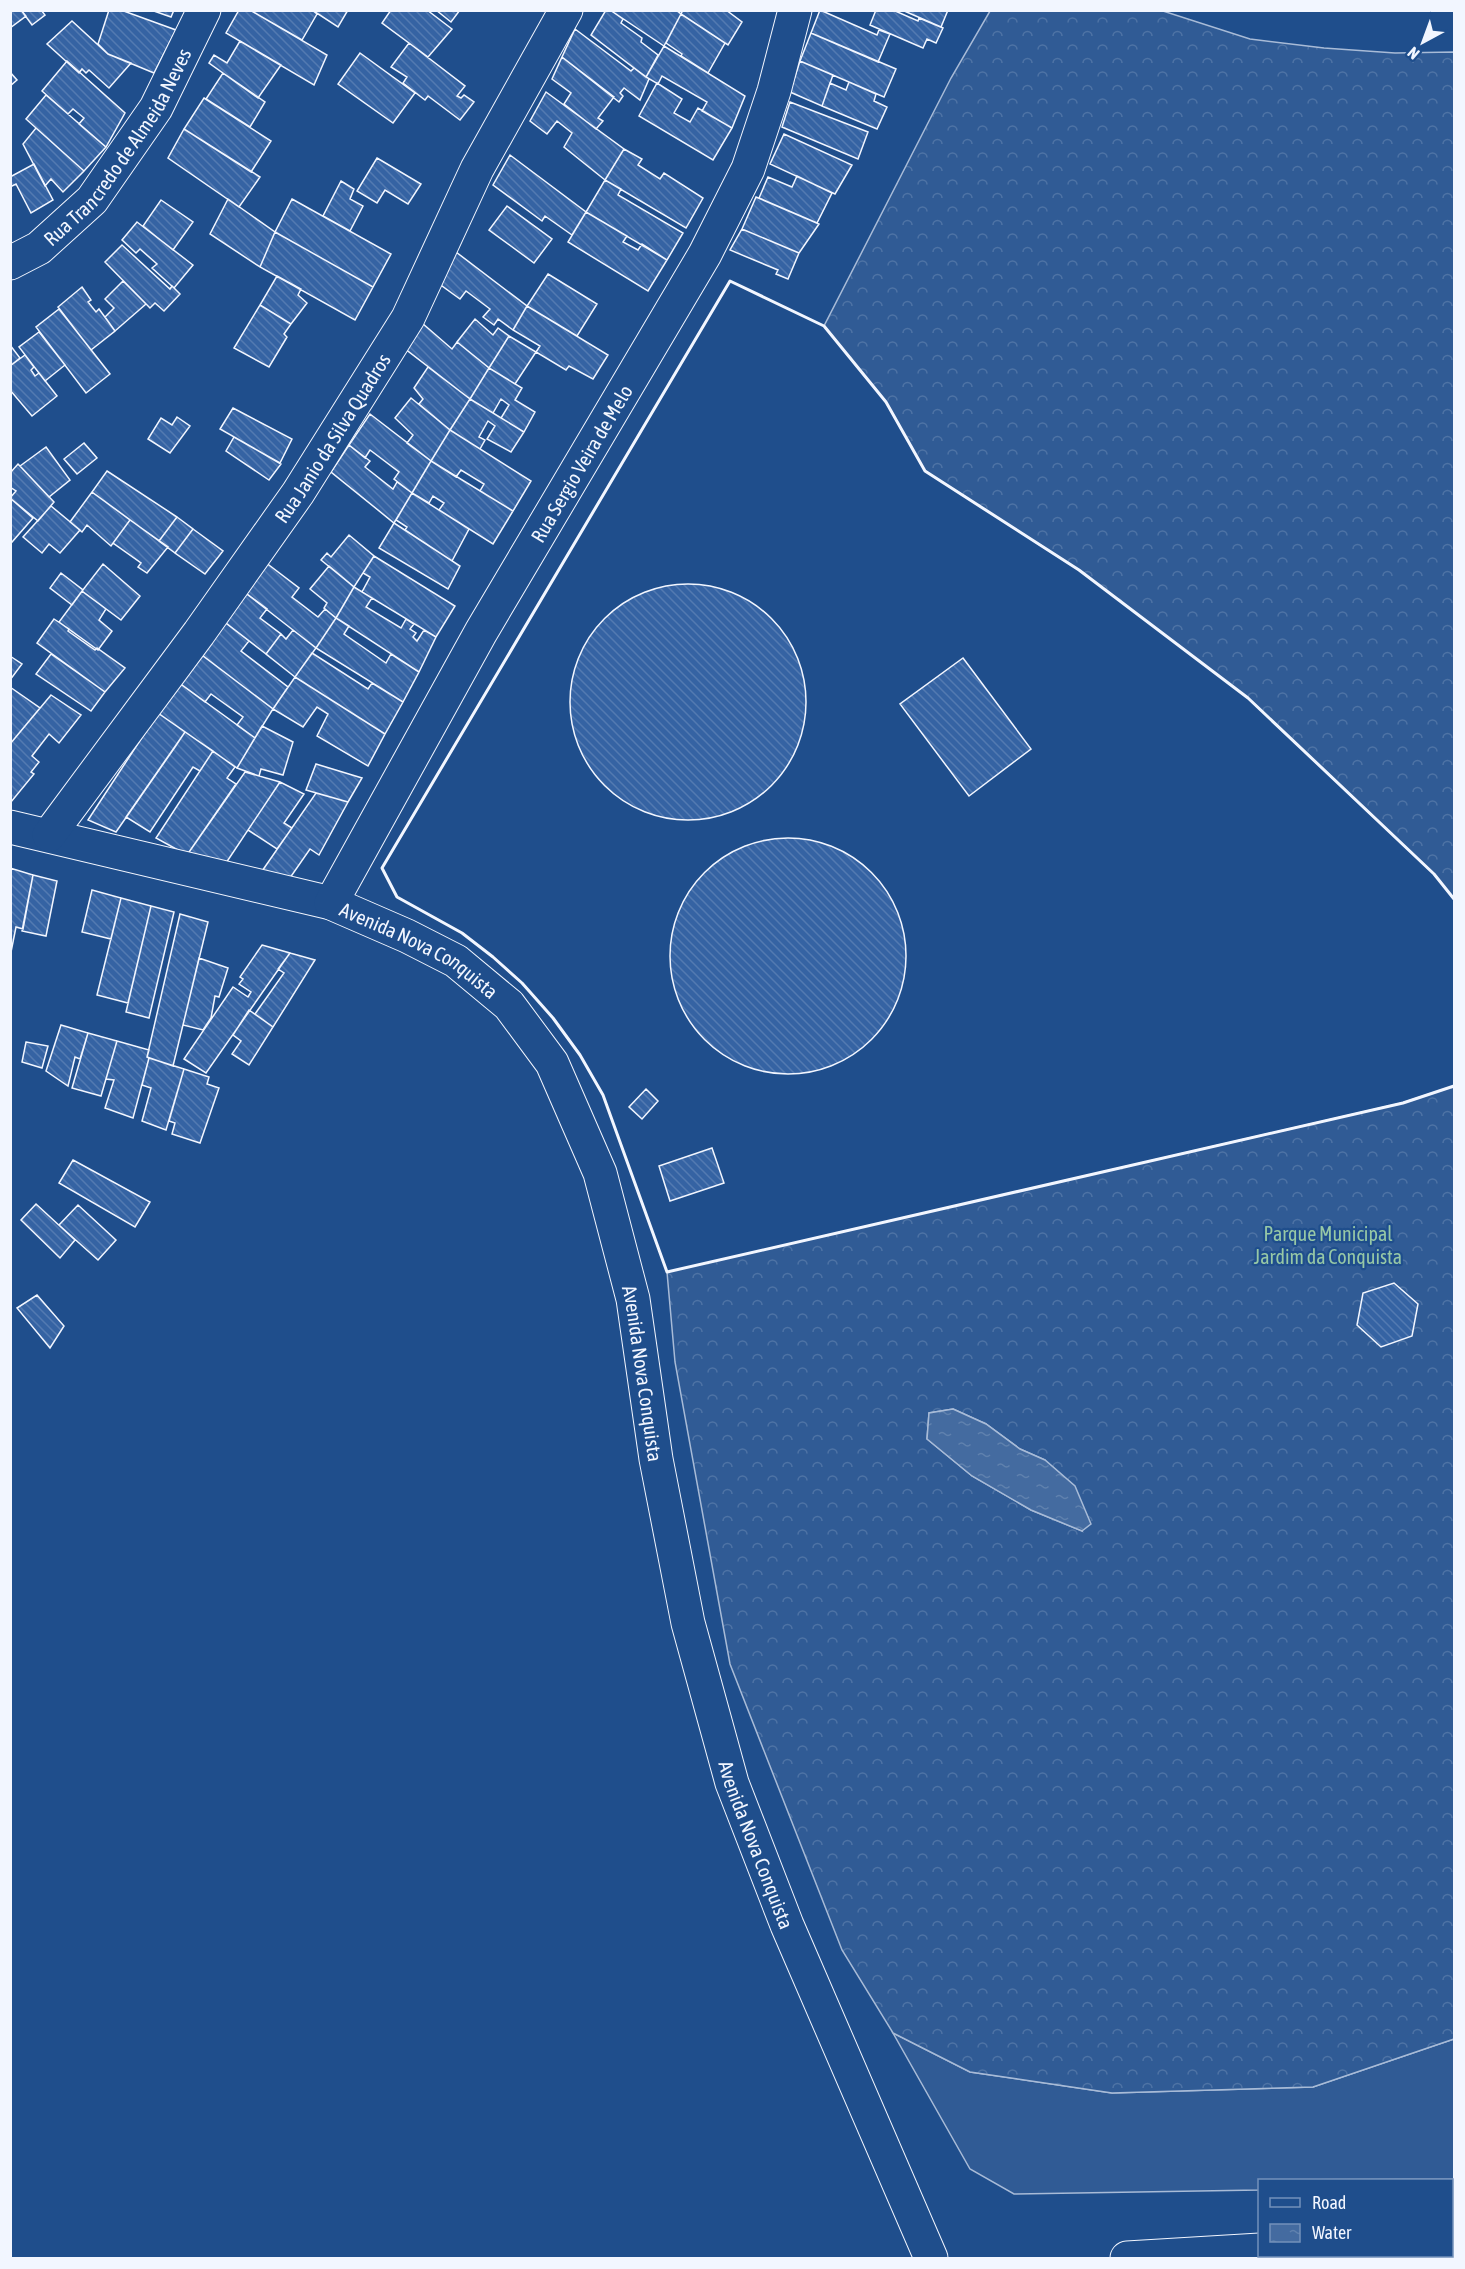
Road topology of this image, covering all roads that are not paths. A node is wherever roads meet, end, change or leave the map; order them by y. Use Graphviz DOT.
graph roads {
  1 [pos="204,10"];
  2 [pos="566,10"];
  3 [pos="795,10"];
  4 [pos="10,263"];
  5 [pos="10,827"];
  6 [pos="50,835"];
  7 [pos="331,903"];
  8 [pos="1258,2250"];
  9 [pos="931,2259"];
  10 [pos="1127,2259"];
  1 -- 4 [label="main road, Rua Trancredo de Almeida Neves"];
  2 -- 6 [label="main road, Rua Janio da Silva Quadros"];
  3 -- 7 [label="main road, Rua Sergio Veira de Melo"];
  5 -- 6 [label="main road, Avenida Nova Conquista"];
  6 -- 7 [label="main road, Avenida Nova Conquista"];
  7 -- 9 [label="main road, Avenida Nova Conquista"];
  8 -- 10 [label="main road"];
}
